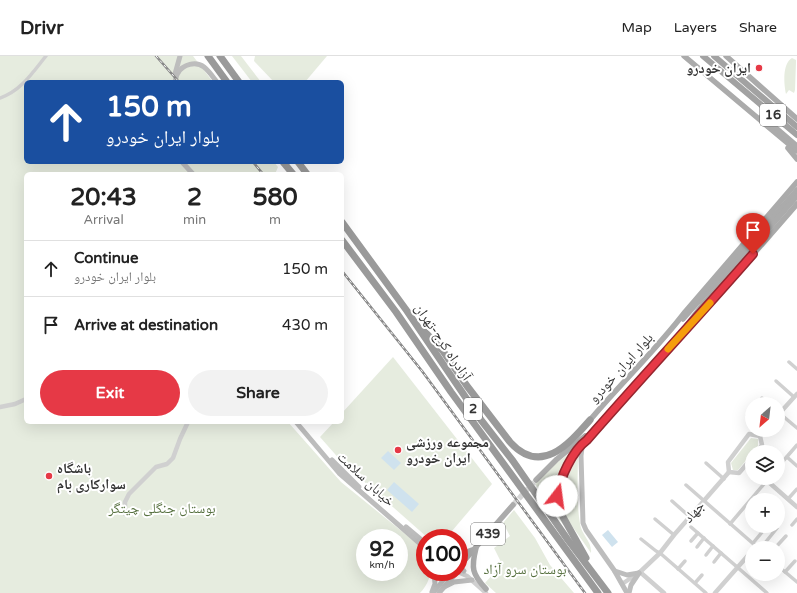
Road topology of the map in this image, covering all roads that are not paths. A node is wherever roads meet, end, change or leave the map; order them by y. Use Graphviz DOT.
graph roads {
  1 [pos="46,56"];
  2 [pos="180,56"];
  3 [pos="208,56"];
  4 [pos="220,56"];
  5 [pos="684,56"];
  6 [pos="703,56"];
  7 [pos="714,56"];
  8 [pos="726,56"];
  9 [pos="26,80"];
  10 [pos="174,80"];
  11 [pos="175,80"];
  12 [pos="215,80"];
  13 [pos="226,80"];
  14 [pos="238,80"];
  15 [pos="24,82"];
  16 [pos="727,92"];
  17 [pos="753,93"];
  18 [pos="0,98"];
  19 [pos="797,118"];
  20 [pos="797,127"];
  21 [pos="797,135"];
  22 [pos="797,146"];
  23 [pos="797,151"];
  24 [pos="797,159"];
  25 [pos="183,164"];
  26 [pos="191,172"];
  27 [pos="797,181"];
  28 [pos="795,189"];
  29 [pos="797,196"];
  30 [pos="797,204"];
  31 [pos="344,225"];
  32 [pos="344,243"];
  33 [pos="725,275"];
  34 [pos="407,311"];
  35 [pos="670,331"];
  36 [pos="677,339"];
  37 [pos="789,362"];
  38 [pos="797,369"];
  39 [pos="776,382"];
  40 [pos="617,389"];
  41 [pos="796,395"];
  42 [pos="625,396"];
  43 [pos="24,400"];
  44 [pos="0,407"];
  45 [pos="785,407"];
  46 [pos="785,419"];
  47 [pos="590,420"];
  48 [pos="187,424"];
  49 [pos="298,424"];
  50 [pos="302,424"];
  51 [pos="597,427"];
  52 [pos="797,428"];
  53 [pos="747,437"];
  54 [pos="587,440"];
  55 [pos="797,445"];
  56 [pos="787,457"];
  57 [pos="706,463"];
  58 [pos="797,466"];
  59 [pos="745,468"];
  60 [pos="729,472"];
  61 [pos="724,479"];
  62 [pos="536,480"];
  63 [pos="762,485"];
  64 [pos="774,485"];
  65 [pos="686,486"];
  66 [pos="797,489"];
  67 [pos="789,498"];
  68 [pos="672,501"];
  69 [pos="704,501"];
  70 [pos="797,503"];
  71 [pos="513,505"];
  72 [pos="797,507"];
  73 [pos="125,514"];
  74 [pos="690,517"];
  75 [pos="655,519"];
  76 [pos="797,519"];
  77 [pos="730,524"];
  78 [pos="792,525"];
  79 [pos="692,528"];
  80 [pos="698,533"];
  81 [pos="771,533"];
  82 [pos="674,535"];
  83 [pos="786,536"];
  84 [pos="704,538"];
  85 [pos="416,539"];
  86 [pos="416,539"];
  87 [pos="641,539"];
  88 [pos="691,541"];
  89 [pos="749,541"];
  90 [pos="763,541"];
  91 [pos="781,541"];
  92 [pos="713,546"];
  93 [pos="697,547"];
  94 [pos="476,548"];
  95 [pos="468,551"];
  96 [pos="660,553"];
  97 [pos="721,553"];
  98 [pos="706,555"];
  99 [pos="468,558"];
  100 [pos="745,560"];
  101 [pos="685,561"];
  102 [pos="795,561"];
  103 [pos="714,562"];
  104 [pos="738,568"];
  105 [pos="678,569"];
  106 [pos="614,570"];
  107 [pos="592,571"];
  108 [pos="785,572"];
  109 [pos="640,573"];
  110 [pos="468,575"];
  111 [pos="702,575"];
  112 [pos="468,576"];
  113 [pos="472,580"];
  114 [pos="435,581"];
  115 [pos="442,581"];
  116 [pos="449,581"];
  117 [pos="797,582"];
  118 [pos="694,583"];
  119 [pos="622,584"];
  120 [pos="444,587"];
  121 [pos="487,592"];
  122 [pos="432,593"];
  123 [pos="439,593"];
  124 [pos="598,593"];
  125 [pos="608,593"];
  126 [pos="628,593"];
  127 [pos="664,593"];
  128 [pos="706,593"];
  129 [pos="715,593"];
  130 [pos="767,593"];
  1 -- 9 [label="street"];
  2 -- 10 [label="main road"];
  3 -- 13 [label="highway"];
  4 -- 14 [label="highway"];
  5 -- 16 [label="main road"];
  6 -- 17 [label="highway, 16"];
  7 -- 17 [label="highway, 16"];
  8 -- 19 [label="main road"];
  11 -- 12 [label="main road"];
  15 -- 18 [label="street"];
  16 -- 22 [label="main road"];
  16 -- 23 [label="main road"];
  16 -- 24 [label="main road"];
  17 -- 20 [label="highway, 16"];
  17 -- 21 [label="highway, 16"];
  25 -- 26 [label="main road"];
  27 -- 28 [label="main road"];
  28 -- 33 [label="main road, بلوار ایران خودرو"];
  28 -- 35 [label="main road, بلوار ایران خودرو"];
  29 -- 33 [label="main road, بلوار ایران خودرو"];
  30 -- 36 [label="main road, بلوار ایران خودرو"];
  31 -- 34 [label="highway, آزادراه کرج-تهران / 2"];
  32 -- 124 [label="highway, 2"];
  33 -- 35 [label="main road, بلوار ایران خودرو"];
  33 -- 36 [label="main road, بلوار ایران خودرو"];
  34 -- 47 [label="highway"];
  34 -- 107 [label="highway, آزادراه کرج-تهران / 2"];
  35 -- 40 [label="main road, بلوار ایران خودرو"];
  36 -- 42 [label="main road, بلوار ایران خودرو"];
  37 -- 38 [label="street"];
  39 -- 41 [label="street"];
  40 -- 42 [label="main road"];
  40 -- 47 [label="main road, بلوار ایران خودرو"];
  41 -- 45 [label="street"];
  42 -- 51 [label="main road, بلوار ایران خودرو"];
  43 -- 44 [label="street"];
  46 -- 52 [label="street"];
  48 -- 73 [label="street"];
  49 -- 85 [label="main road, خیابان سلامت"];
  50 -- 86 [label="main road, خیابان سلامت"];
  51 -- 54 [label="highway"];
  51 -- 62 [label="main road, بلوار ایران خودرو"];
  53 -- 60 [label="street"];
  54 -- 106 [label="main road"];
  54 -- 107 [label="highway"];
  55 -- 56 [label="street"];
  56 -- 58 [label="street"];
  57 -- 61 [label="street"];
  59 -- 60 [label="street"];
  60 -- 61 [label="street, جهاد"];
  61 -- 69 [label="street, جهاد"];
  63 -- 77 [label="street"];
  64 -- 67 [label="street"];
  65 -- 69 [label="street"];
  66 -- 67 [label="street"];
  67 -- 70 [label="street"];
  67 -- 72 [label="street"];
  68 -- 74 [label="street"];
  69 -- 74 [label="street, جهاد"];
  69 -- 77 [label="street"];
  71 -- 94 [label="main road, 439"];
  74 -- 82 [label="street, جهاد"];
  75 -- 82 [label="street"];
  76 -- 78 [label="street"];
  77 -- 89 [label="street"];
  79 -- 80 [label="street"];
  80 -- 84 [label="street"];
  80 -- 88 [label="street"];
  81 -- 90 [label="street"];
  82 -- 96 [label="street, جهاد"];
  83 -- 91 [label="street"];
  84 -- 92 [label="street"];
  84 -- 93 [label="street"];
  87 -- 96 [label="street"];
  92 -- 97 [label="street"];
  92 -- 98 [label="street"];
  94 -- 95 [label="main road"];
  94 -- 99 [label="main road, 439"];
  94 -- 121 [label="main road"];
  96 -- 105 [label="street"];
  96 -- 109 [label="street, جهاد"];
  97 -- 103 [label="street"];
  97 -- 104 [label="street"];
  100 -- 104 [label="street"];
  101 -- 105 [label="street"];
  102 -- 108 [label="street"];
  104 -- 129 [label="street"];
  104 -- 130 [label="street"];
  105 -- 118 [label="street"];
  106 -- 109 [label="main road"];
  106 -- 119 [label="main road"];
  107 -- 125 [label="highway, آزادراه کرج-تهران / 2"];
  108 -- 117 [label="street"];
  109 -- 119 [label="street, جهاد"];
  109 -- 126 [label="main road"];
  109 -- 127 [label="street"];
  110 -- 121 [label="street"];
  111 -- 118 [label="street"];
  112 -- 113 [label="street"];
  113 -- 120 [label="main road"];
  113 -- 121 [label="street"];
  114 -- 122 [label="main road"];
  115 -- 122 [label="main road"];
  116 -- 120 [label="main road"];
  118 -- 128 [label="street"];
  119 -- 126 [label="main road"];
  120 -- 123 [label="main road"];
}
